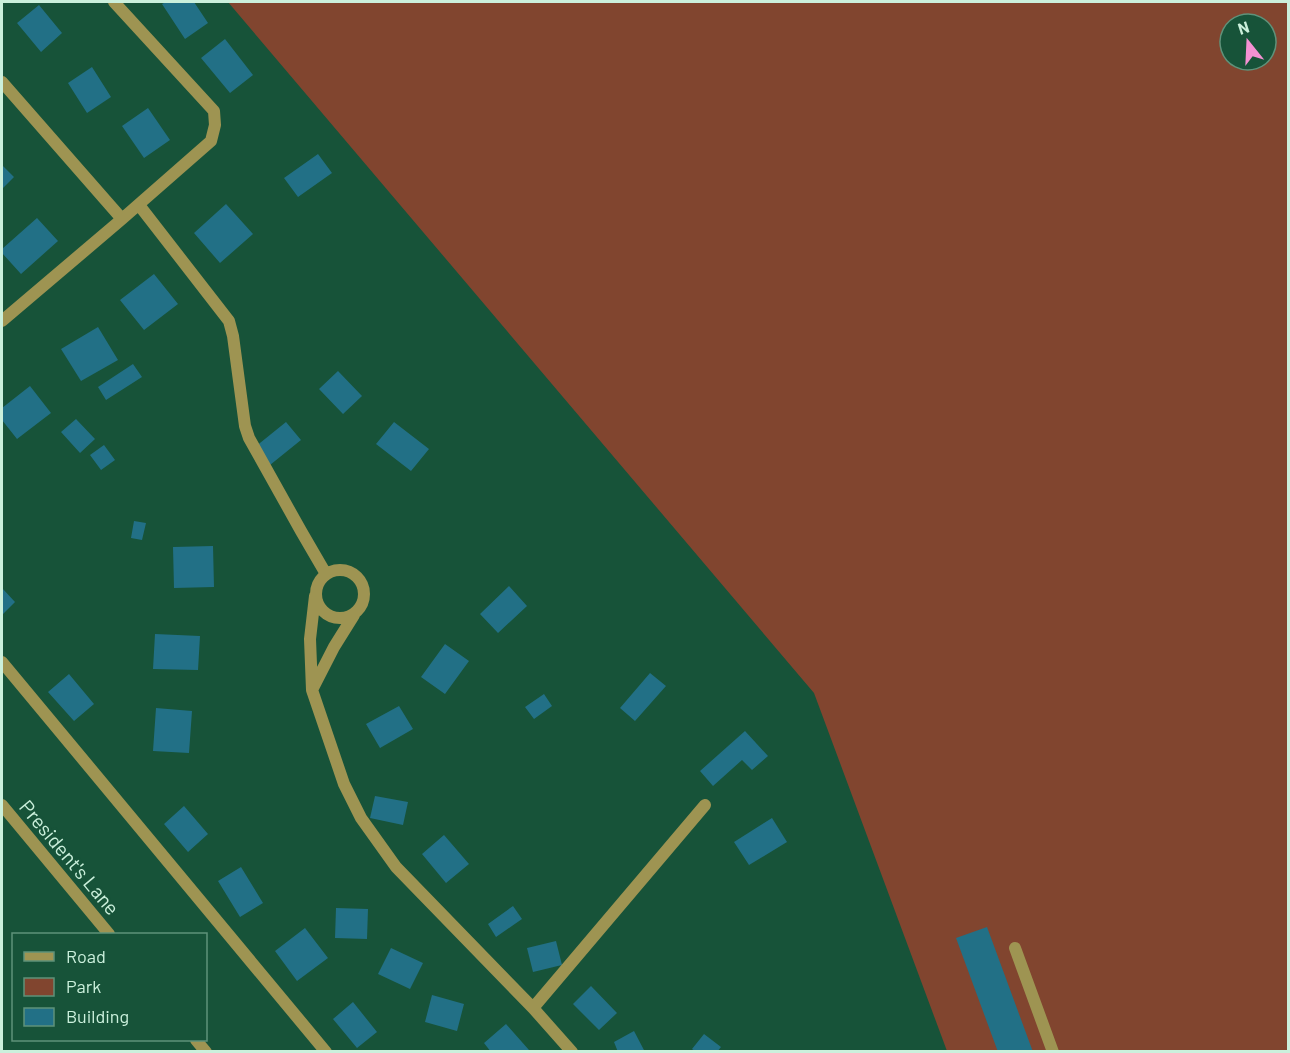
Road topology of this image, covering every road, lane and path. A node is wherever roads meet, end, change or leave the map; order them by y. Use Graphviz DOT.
graph roads {
  1 [pos="114,2"];
  2 [pos="2,82"];
  3 [pos="139,205"];
  4 [pos="122,219"];
  5 [pos="2,321"];
  6 [pos="326,574"];
  7 [pos="315,596"];
  8 [pos="354,615"];
  9 [pos="2,662"];
  10 [pos="312,690"];
  11 [pos="2,805"];
  12 [pos="705,805"];
  13 [pos="108,933"];
  14 [pos="1015,948"];
  15 [pos="533,1008"];
  16 [pos="326,1052"];
  17 [pos="572,1052"];
  18 [pos="1053,1052"];
  1 -- 3 [label="street"];
  2 -- 4 [label="street"];
  3 -- 4 [label="street"];
  3 -- 6 [label="street"];
  4 -- 5 [label="street"];
  6 -- 7 [label="street"];
  6 -- 8 [label="street"];
  7 -- 8 [label="street"];
  7 -- 10 [label="street"];
  8 -- 10 [label="street"];
  9 -- 16 [label="street"];
  10 -- 15 [label="street"];
  11 -- 13 [label="street, President's Lane"];
  12 -- 15 [label="street"];
  14 -- 18 [label="street"];
  15 -- 17 [label="street"];
}
